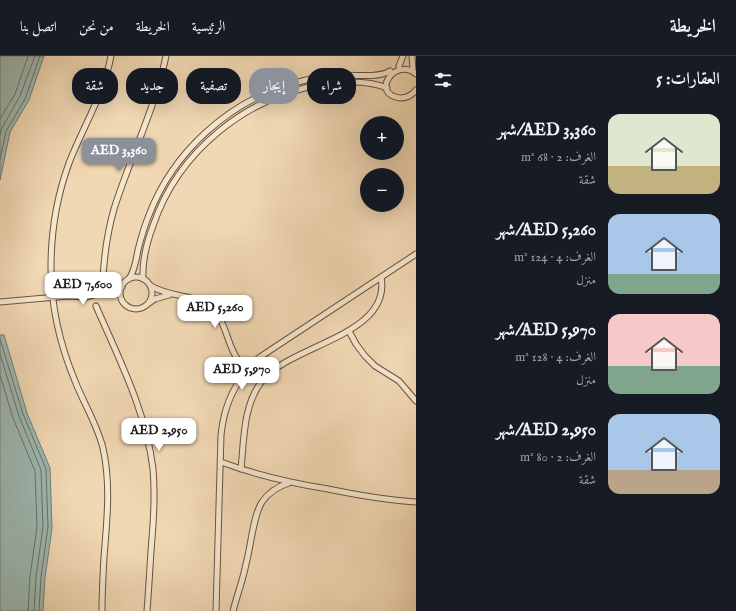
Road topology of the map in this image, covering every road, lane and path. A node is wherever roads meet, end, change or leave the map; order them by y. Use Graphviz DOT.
graph roads {
  1 [pos="111,56"];
  2 [pos="166,56"];
  3 [pos="403,56"];
  4 [pos="412,56"];
  5 [pos="399,66"];
  6 [pos="390,71"];
  7 [pos="414,72"];
  8 [pos="387,88"];
  9 [pos="416,90"];
  10 [pos="416,254"];
  11 [pos="381,277"];
  12 [pos="129,279"];
  13 [pos="143,279"];
  14 [pos="151,286"];
  15 [pos="122,287"];
  16 [pos="99,294"];
  17 [pos="108,294"];
  18 [pos="172,295"];
  19 [pos="52,297"];
  20 [pos="122,301"];
  21 [pos="0,302"];
  22 [pos="149,303"];
  23 [pos="96,306"];
  24 [pos="349,331"];
  25 [pos="248,369"];
  26 [pos="416,401"];
  27 [pos="221,462"];
  28 [pos="241,469"];
  29 [pos="291,483"];
  30 [pos="416,502"];
  31 [pos="102,611"];
  32 [pos="147,611"];
  33 [pos="216,611"];
  34 [pos="233,611"];
  1 -- 19 [label="street"];
  2 -- 16 [label="street"];
  3 -- 5 [label="street"];
  4 -- 7 [label="street"];
  5 -- 6 [label="street"];
  5 -- 7 [label="street"];
  6 -- 8 [label="street"];
  6 -- 12 [label="street"];
  8 -- 9 [label="street"];
  8 -- 13 [label="street"];
  10 -- 11 [label="street"];
  11 -- 24 [label="street"];
  11 -- 25 [label="street"];
  12 -- 13 [label="street"];
  12 -- 15 [label="street"];
  13 -- 14 [label="street"];
  14 -- 18 [label="street"];
  14 -- 22 [label="street"];
  15 -- 17 [label="street"];
  15 -- 20 [label="street"];
  16 -- 17 [label="street"];
  16 -- 19 [label="street"];
  17 -- 20 [label="street"];
  18 -- 22 [label="street"];
  18 -- 25 [label="street"];
  19 -- 21 [label="street"];
  19 -- 31 [label="street"];
  20 -- 22 [label="street"];
  23 -- 32 [label="street"];
  24 -- 26 [label="street"];
  24 -- 28 [label="street"];
  25 -- 27 [label="street"];
  27 -- 28 [label="street"];
  27 -- 33 [label="street"];
  28 -- 29 [label="street"];
  29 -- 30 [label="street"];
  29 -- 34 [label="street"];
}
